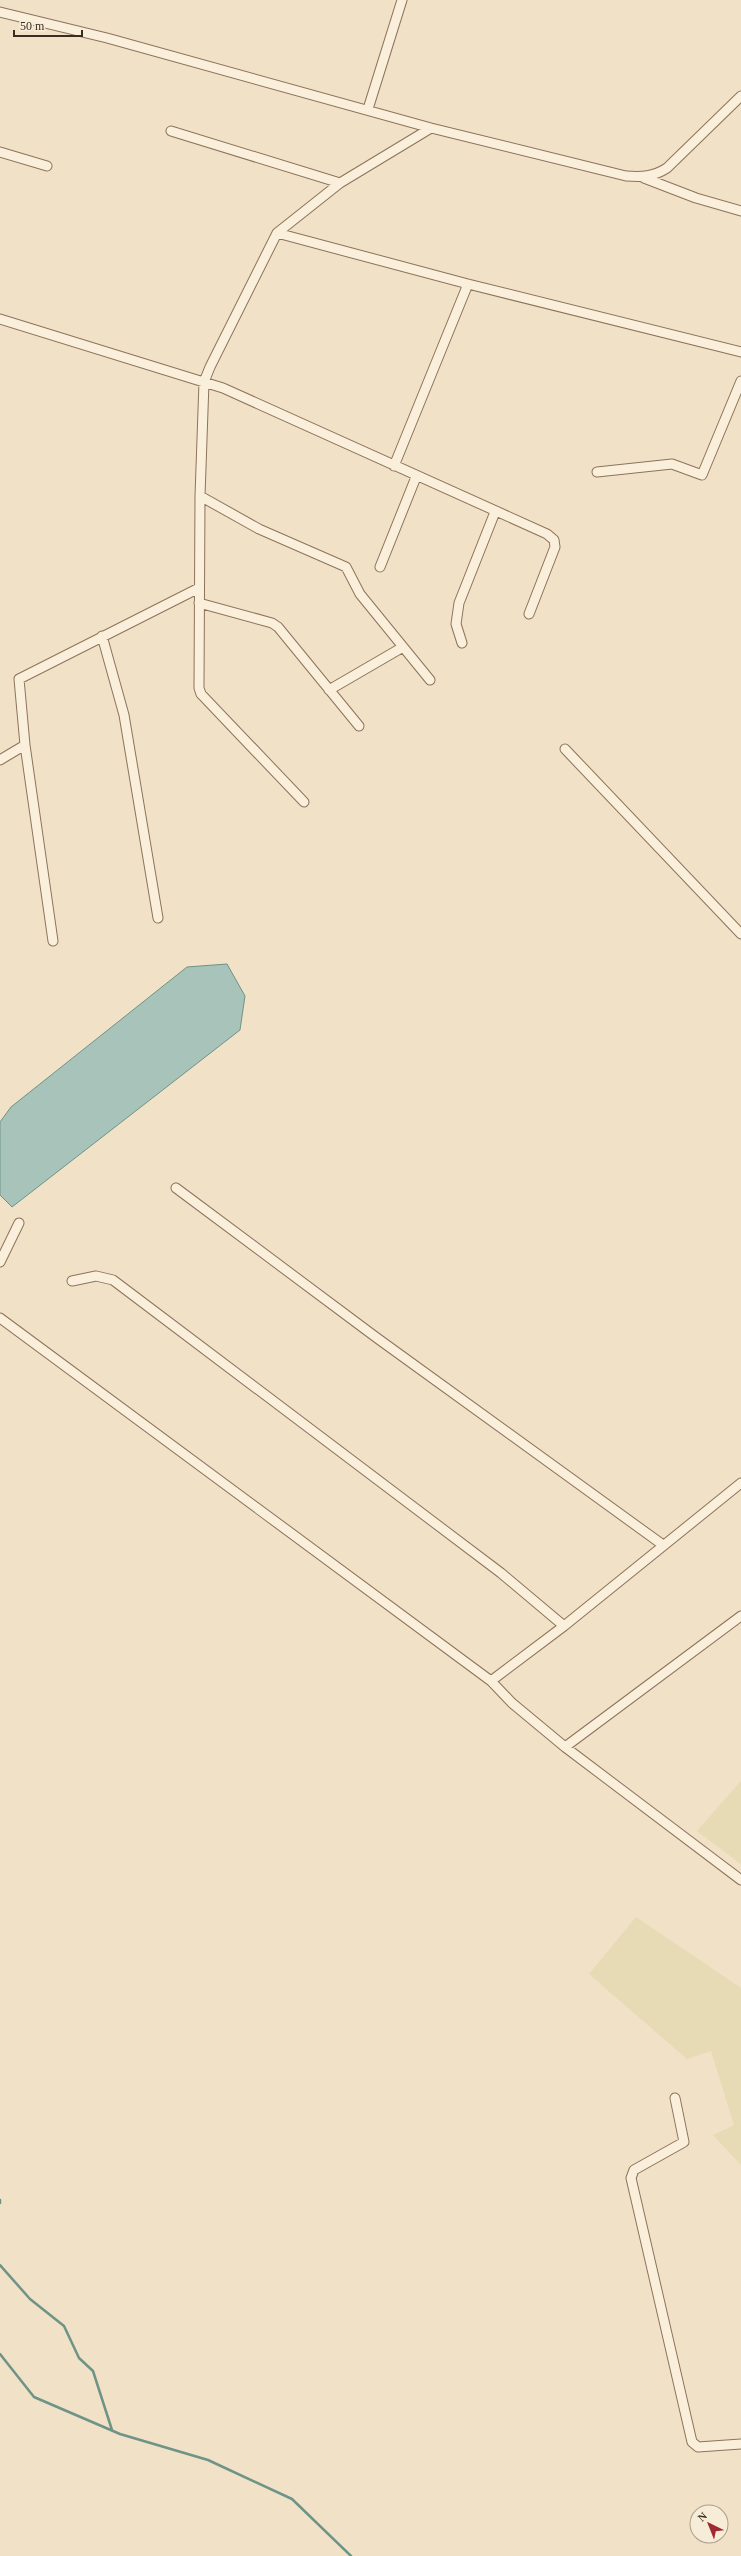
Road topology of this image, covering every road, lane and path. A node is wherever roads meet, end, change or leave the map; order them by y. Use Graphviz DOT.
graph roads {
  1 [pos="402,0"];
  2 [pos="0,12"];
  3 [pos="741,96"];
  4 [pos="368,109"];
  5 [pos="431,128"];
  6 [pos="171,131"];
  7 [pos="0,152"];
  8 [pos="47,166"];
  9 [pos="644,178"];
  10 [pos="340,183"];
  11 [pos="741,211"];
  12 [pos="277,233"];
  13 [pos="468,284"];
  14 [pos="0,319"];
  15 [pos="741,352"];
  16 [pos="741,381"];
  17 [pos="204,382"];
  18 [pos="394,466"];
  19 [pos="597,472"];
  20 [pos="416,476"];
  21 [pos="200,496"];
  22 [pos="495,512"];
  23 [pos="380,567"];
  24 [pos="200,588"];
  25 [pos="199,604"];
  26 [pos="529,614"];
  27 [pos="102,636"];
  28 [pos="462,643"];
  29 [pos="403,647"];
  30 [pos="430,680"];
  31 [pos="329,690"];
  32 [pos="359,726"];
  33 [pos="25,745"];
  34 [pos="565,749"];
  35 [pos="0,760"];
  36 [pos="304,802"];
  37 [pos="158,918"];
  38 [pos="741,934"];
  39 [pos="53,942"];
  40 [pos="176,1188"];
  41 [pos="19,1223"];
  42 [pos="0,1262"];
  43 [pos="72,1281"];
  44 [pos="0,1318"];
  45 [pos="741,1483"];
  46 [pos="663,1545"];
  47 [pos="741,1616"];
  48 [pos="564,1626"];
  49 [pos="491,1681"];
  50 [pos="565,1747"];
  51 [pos="741,1880"];
  52 [pos="675,2098"];
  53 [pos="741,2444"];
  1 -- 4 [label="street"];
  2 -- 4 [label="street"];
  3 -- 9 [label="street"];
  4 -- 5 [label="street"];
  5 -- 9 [label="street"];
  5 -- 10 [label="street"];
  6 -- 10 [label="street"];
  7 -- 8 [label="street"];
  9 -- 11 [label="street"];
  10 -- 12 [label="street"];
  12 -- 13 [label="street"];
  12 -- 17 [label="street"];
  13 -- 15 [label="street"];
  13 -- 18 [label="street"];
  14 -- 17 [label="street"];
  16 -- 19 [label="street"];
  17 -- 18 [label="street"];
  17 -- 21 [label="street"];
  18 -- 20 [label="street"];
  20 -- 22 [label="street"];
  20 -- 23 [label="street"];
  21 -- 24 [label="street"];
  21 -- 29 [label="street"];
  22 -- 26 [label="street"];
  22 -- 28 [label="street"];
  24 -- 25 [label="street"];
  24 -- 27 [label="street"];
  25 -- 31 [label="street"];
  25 -- 36 [label="street"];
  27 -- 33 [label="street"];
  27 -- 37 [label="street"];
  29 -- 30 [label="street"];
  29 -- 31 [label="street"];
  31 -- 32 [label="street"];
  33 -- 35 [label="street"];
  33 -- 39 [label="street"];
  34 -- 38 [label="street"];
  40 -- 46 [label="street"];
  41 -- 42 [label="street"];
  43 -- 48 [label="street"];
  44 -- 49 [label="street"];
  45 -- 46 [label="street"];
  46 -- 48 [label="street"];
  47 -- 50 [label="street"];
  48 -- 49 [label="street"];
  49 -- 50 [label="street"];
  50 -- 51 [label="street"];
  52 -- 53 [label="street"];
}
